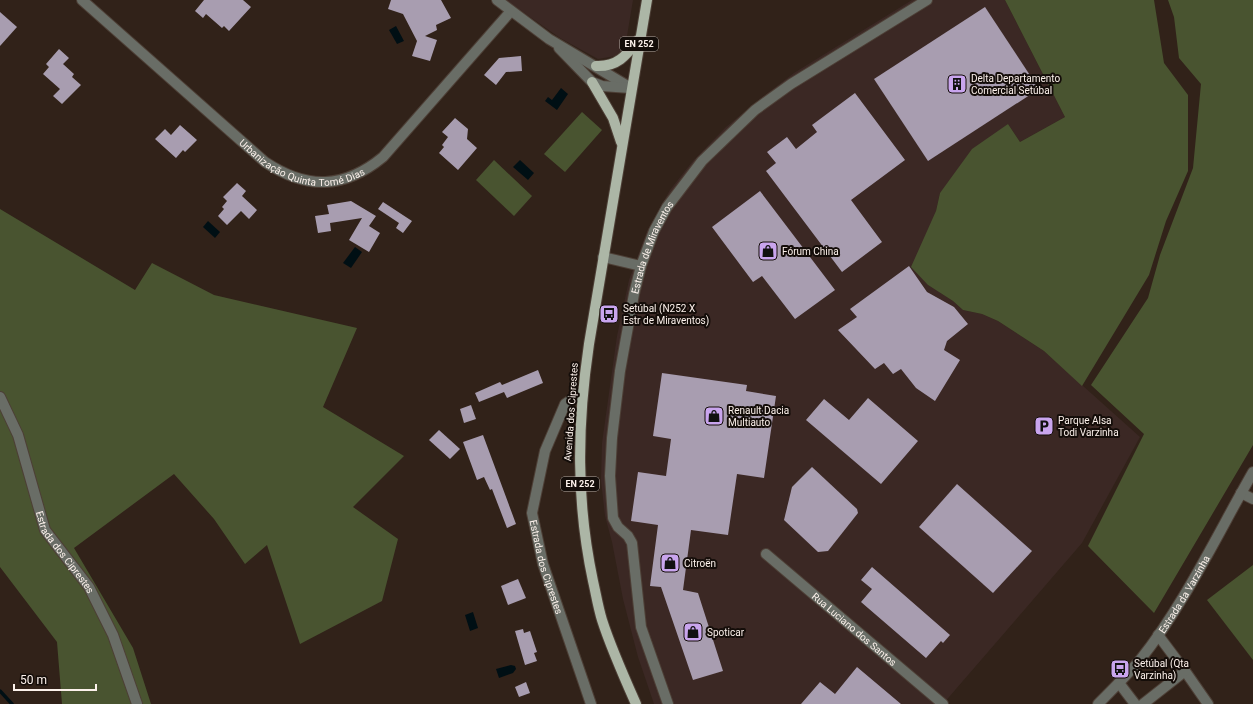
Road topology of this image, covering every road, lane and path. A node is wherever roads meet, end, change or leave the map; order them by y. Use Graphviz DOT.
graph roads {
  1 [pos="82,0"];
  2 [pos="497,0"];
  3 [pos="647,0"];
  4 [pos="927,0"];
  5 [pos="512,11"];
  6 [pos="549,38"];
  7 [pos="640,39"];
  8 [pos="596,66"];
  9 [pos="592,82"];
  10 [pos="631,88"];
  11 [pos="622,145"];
  12 [pos="603,257"];
  13 [pos="641,266"];
  14 [pos="583,392"];
  15 [pos="0,397"];
  16 [pos="1253,472"];
  17 [pos="1241,493"];
  18 [pos="1253,499"];
  19 [pos="766,554"];
  20 [pos="1158,635"];
  21 [pos="1185,671"];
  22 [pos="1119,683"];
  23 [pos="137,704"];
  24 [pos="591,704"];
  25 [pos="636,704"];
  26 [pos="668,704"];
  27 [pos="943,704"];
  28 [pos="1098,704"];
  29 [pos="1135,704"];
  30 [pos="1143,704"];
  31 [pos="1208,704"];
  1 -- 5 [label="street, Urbanização Quinta Tomé Dias"];
  2 -- 5 [label="street"];
  3 -- 7 [label="main road, EN 252"];
  4 -- 13 [label="street, Estrada de Miraventos"];
  5 -- 6 [label="street"];
  6 -- 8 [label="street"];
  6 -- 9 [label="street"];
  7 -- 8 [label="main road"];
  7 -- 10 [label="main road, EN 252"];
  8 -- 10 [label="street"];
  9 -- 10 [label="street"];
  9 -- 11 [label="main road"];
  10 -- 11 [label="main road, EN 252"];
  11 -- 12 [label="main road, EN 252"];
  12 -- 13 [label="street"];
  12 -- 14 [label="main road, Avenida dos Ciprestes / EN 252"];
  13 -- 26 [label="street, Estrada de Miraventos"];
  14 -- 24 [label="street, Estrada dos Ciprestes"];
  14 -- 25 [label="main road, Avenida dos Ciprestes / EN 252"];
  15 -- 23 [label="street, Estrada dos Ciprestes"];
  16 -- 17 [label="street, Estrada da Varzinha"];
  17 -- 18 [label="street"];
  17 -- 20 [label="street, Estrada da Varzinha"];
  19 -- 27 [label="street, Rua Luciano dos Santos"];
  20 -- 21 [label="street"];
  20 -- 22 [label="street, Estrada da Varzinha"];
  21 -- 30 [label="street"];
  21 -- 31 [label="street"];
  22 -- 28 [label="street, Estrada da Varzinha"];
  22 -- 29 [label="street"];
}
